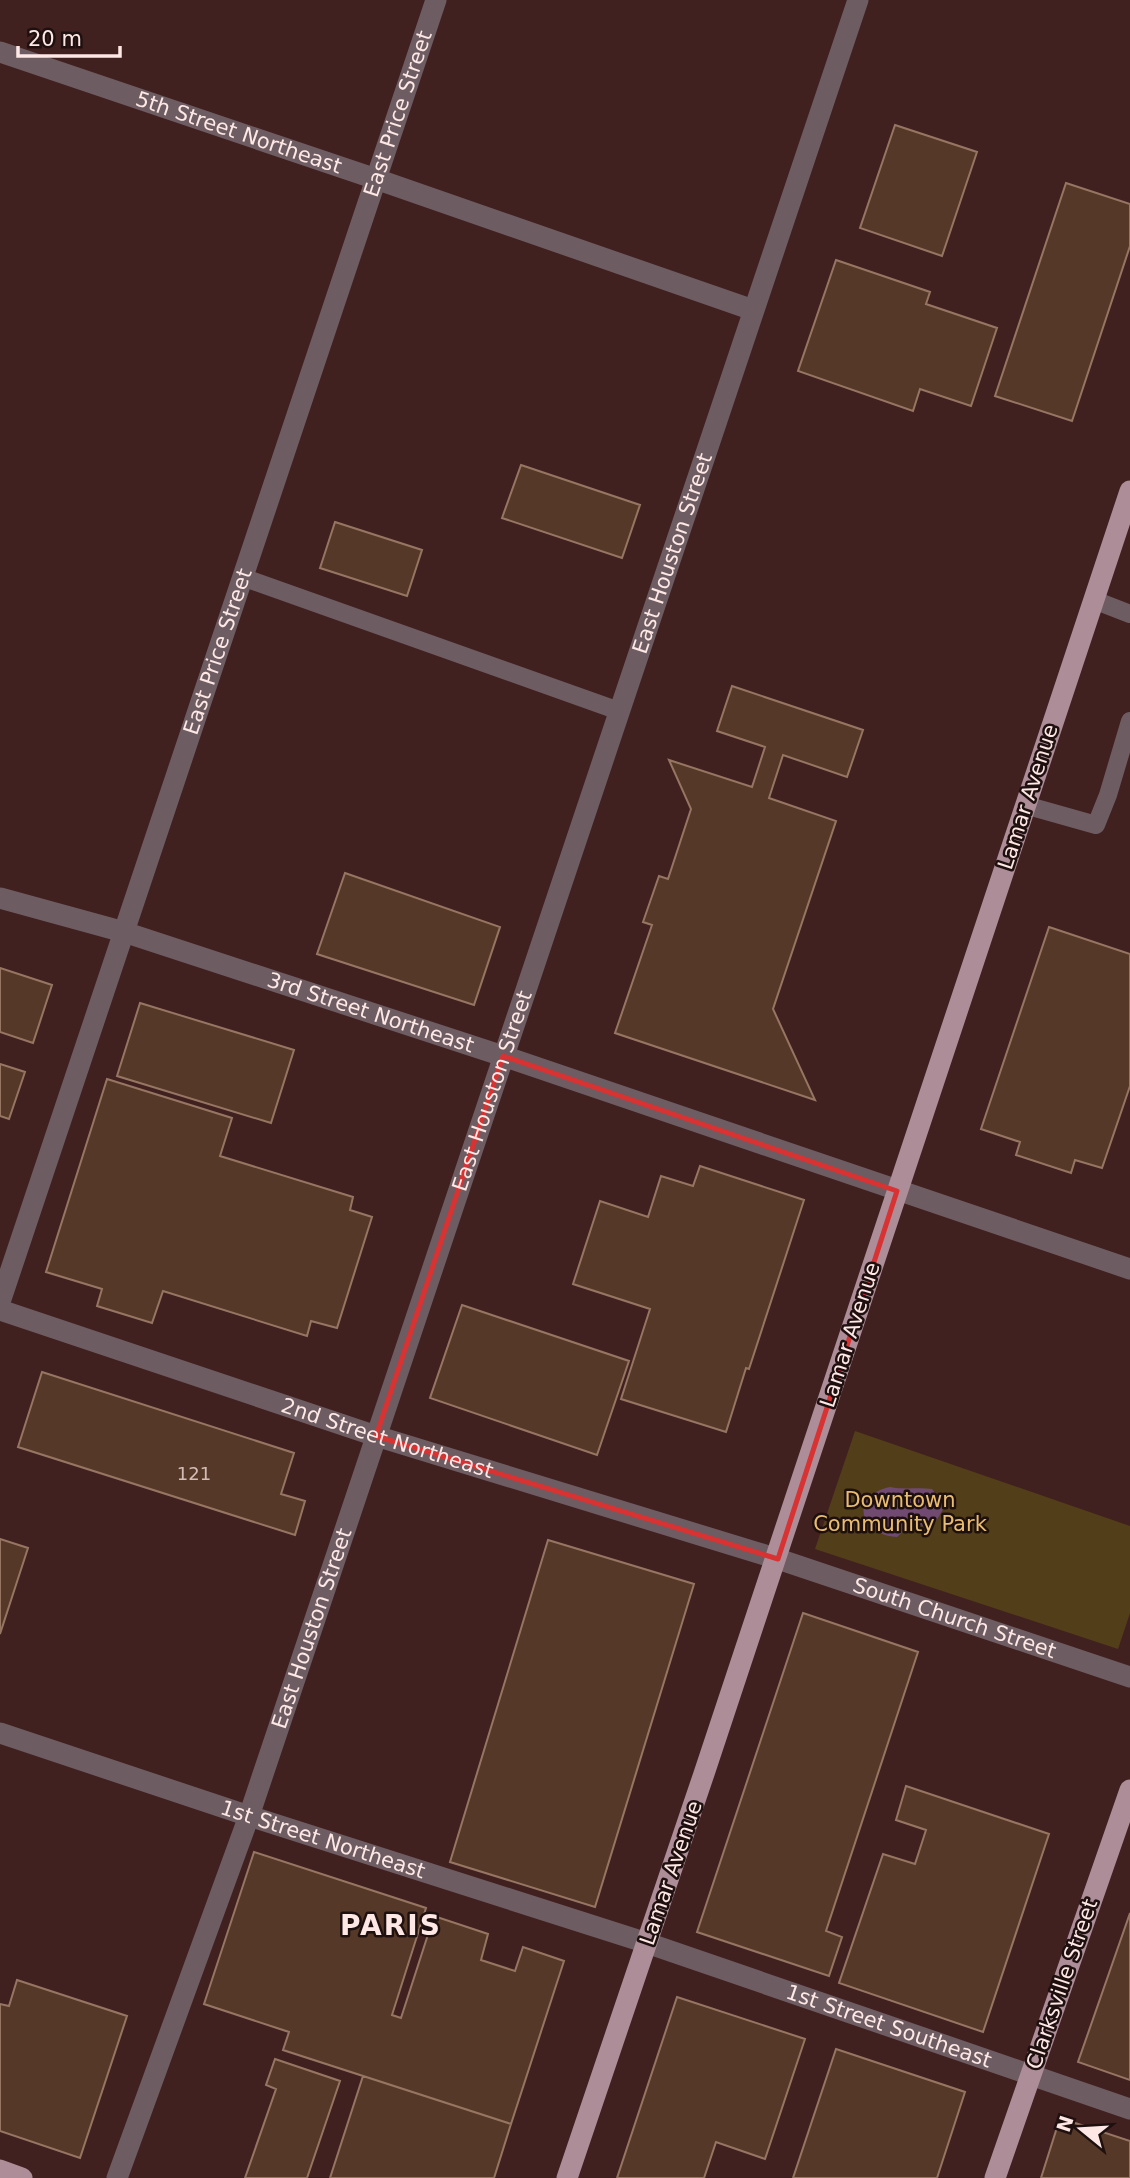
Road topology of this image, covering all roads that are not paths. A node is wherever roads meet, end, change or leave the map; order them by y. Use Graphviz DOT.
graph roads {
  1 [pos="436,0"];
  2 [pos="858,0"];
  3 [pos="0,52"];
  4 [pos="376,178"];
  5 [pos="753,310"];
  6 [pos="1130,491"];
  7 [pos="243,577"];
  8 [pos="1094,600"];
  9 [pos="1130,614"];
  10 [pos="619,711"];
  11 [pos="1130,721"];
  12 [pos="1026,805"];
  13 [pos="0,898"];
  14 [pos="124,932"];
  15 [pos="503,1056"];
  16 [pos="897,1191"];
  17 [pos="1130,1269"];
  18 [pos="0,1302"];
  19 [pos="0,1310"];
  20 [pos="376,1436"];
  21 [pos="778,1559"];
  22 [pos="1130,1677"];
  23 [pos="0,1733"];
  24 [pos="1130,1790"];
  25 [pos="249,1816"];
  26 [pos="647,1944"];
  27 [pos="1030,2075"];
  28 [pos="1130,2109"];
  29 [pos="0,2170"];
  30 [pos="22,2178"];
  31 [pos="117,2178"];
  32 [pos="567,2178"];
  33 [pos="995,2178"];
  1 -- 4 [label="street, East Price Street"];
  2 -- 5 [label="street, East Houston Street"];
  3 -- 4 [label="street, 5th Street Northeast"];
  4 -- 5 [label="street, 5th Street Northeast"];
  4 -- 7 [label="street, East Price Street"];
  5 -- 10 [label="street, East Houston Street"];
  6 -- 8 [label="main road, Lamar Avenue"];
  7 -- 10 [label="lane"];
  7 -- 14 [label="street, East Price Street"];
  8 -- 9 [label="lane"];
  8 -- 12 [label="main road, Lamar Avenue"];
  10 -- 15 [label="street, East Houston Street"];
  11 -- 12 [label="lane"];
  12 -- 16 [label="main road, Lamar Avenue"];
  13 -- 14 [label="street, 3rd Street Northeast"];
  14 -- 15 [label="street, 3rd Street Northeast"];
  14 -- 18 [label="street, East Price Street"];
  15 -- 16 [label="street, 3rd Street Northeast"];
  15 -- 20 [label="street, East Houston Street"];
  16 -- 17 [label="street, 3rd Street Northeast"];
  16 -- 21 [label="main road, Lamar Avenue"];
  19 -- 20 [label="street, 2nd Street Northeast"];
  20 -- 21 [label="street, 2nd Street Northeast"];
  20 -- 25 [label="street, East Houston Street"];
  21 -- 22 [label="street, South Church Street"];
  21 -- 26 [label="main road, Lamar Avenue"];
  23 -- 25 [label="street, 1st Street Northeast"];
  24 -- 27 [label="main road, Clarksville Street"];
  25 -- 26 [label="street, 1st Street Northeast"];
  25 -- 31 [label="street, East Houston Street"];
  26 -- 27 [label="street, 1st Street Southeast"];
  26 -- 32 [label="main road, Lamar Avenue"];
  27 -- 28 [label="street, 1st Street Southeast"];
  27 -- 33 [label="main road, Clarksville Street"];
  29 -- 30 [label="main road"];
}
